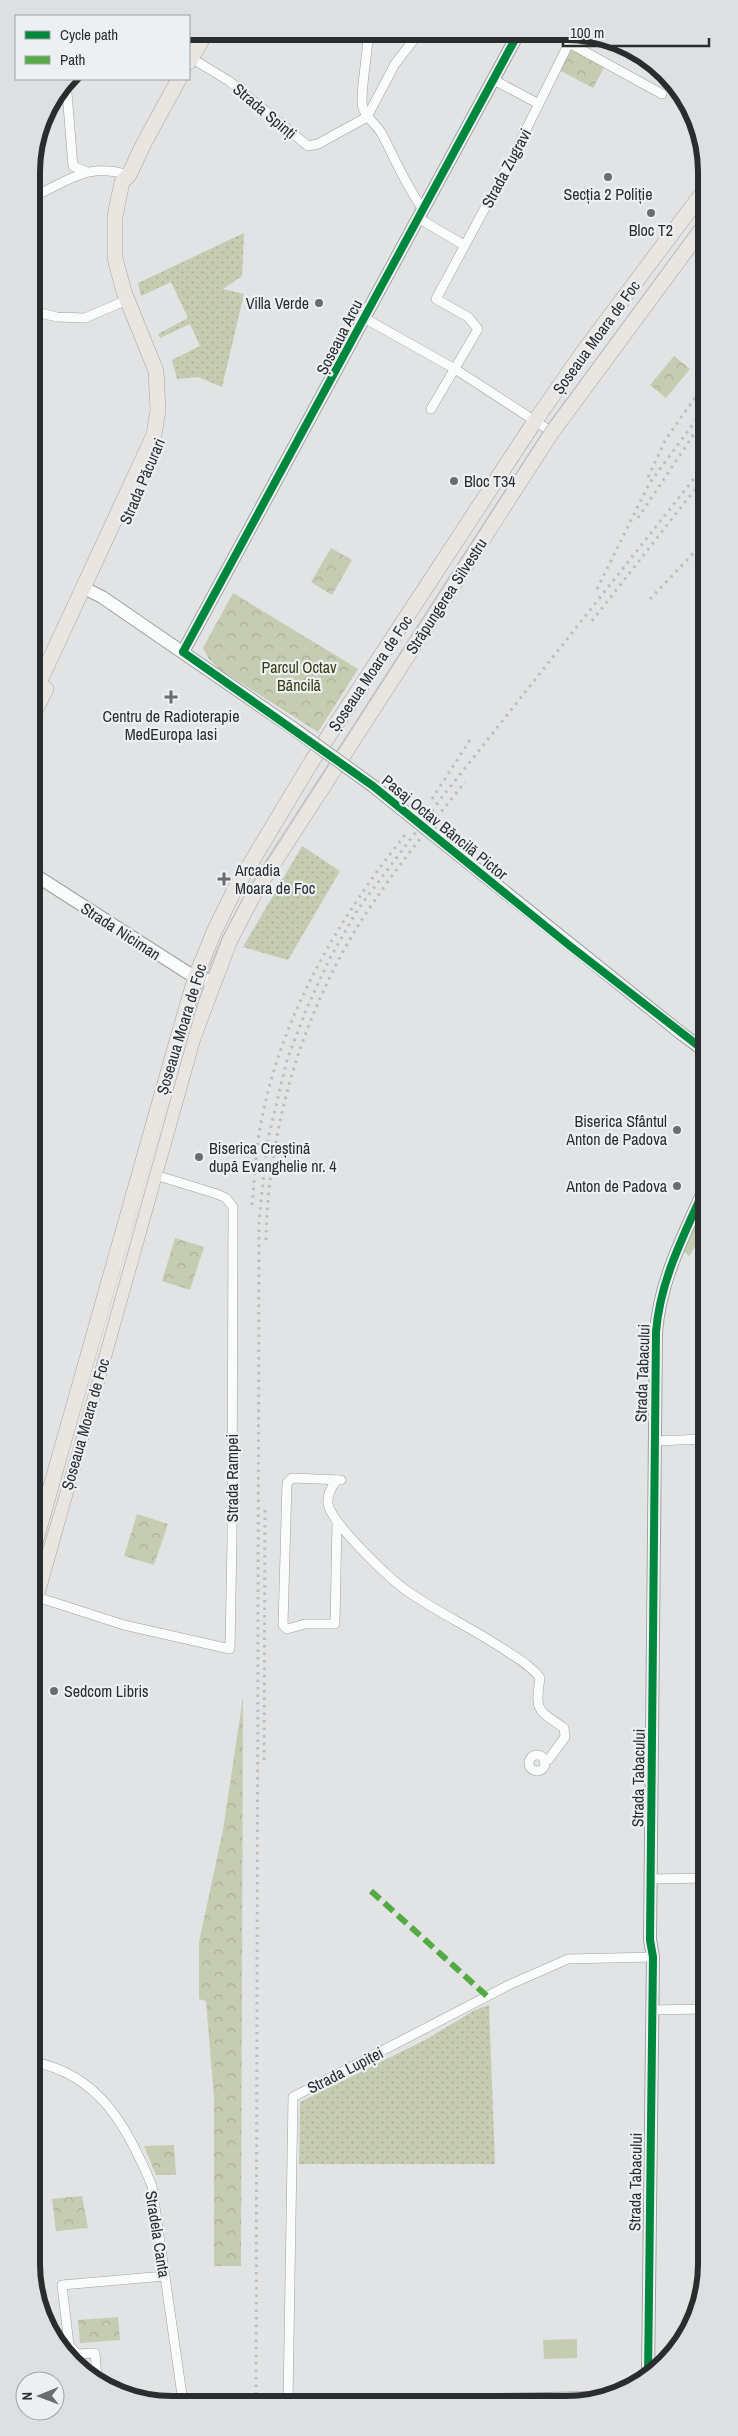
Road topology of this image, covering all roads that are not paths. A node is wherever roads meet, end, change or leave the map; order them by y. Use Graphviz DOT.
graph roads {
  1 [pos="201,40"];
  2 [pos="367,40"];
  3 [pos="414,40"];
  4 [pos="515,40"];
  5 [pos="190,60"];
  6 [pos="492,79"];
  7 [pos="179,80"];
  8 [pos="67,92"];
  9 [pos="662,94"];
  10 [pos="539,104"];
  11 [pos="367,117"];
  12 [pos="84,172"];
  13 [pos="129,175"];
  14 [pos="40,193"];
  15 [pos="698,200"];
  16 [pos="421,214"];
  17 [pos="698,234"];
  18 [pos="464,245"];
  19 [pos="127,300"];
  20 [pos="40,313"];
  21 [pos="364,318"];
  22 [pos="455,369"];
  23 [pos="431,409"];
  24 [pos="535,421"];
  25 [pos="552,432"];
  26 [pos="88,590"];
  27 [pos="184,652"];
  28 [pos="40,683"];
  29 [pos="40,699"];
  30 [pos="40,878"];
  31 [pos="196,976"];
  32 [pos="213,982"];
  33 [pos="698,1046"];
  34 [pos="140,1170"];
  35 [pos="154,1174"];
  36 [pos="698,1204"];
  37 [pos="698,1439"];
  38 [pos="654,1441"];
  39 [pos="338,1521"];
  40 [pos="40,1525"];
  41 [pos="40,1579"];
  42 [pos="40,1602"];
  43 [pos="544,1761"];
  44 [pos="698,1878"];
  45 [pos="651,1879"];
  46 [pos="653,1957"];
  47 [pos="652,2010"];
  48 [pos="698,2010"];
  49 [pos="40,2064"];
  50 [pos="165,2276"];
  51 [pos="648,2367"];
  52 [pos="97,2372"];
  53 [pos="182,2396"];
  54 [pos="288,2396"];
  1 -- 5 [label="main road"];
  2 -- 11 [label="street"];
  3 -- 11 [label="street"];
  4 -- 6 [label="street, Șoseaua Arcu"];
  5 -- 11 [label="street, Strada Spinți"];
  6 -- 10 [label="street"];
  6 -- 16 [label="street, Șoseaua Arcu"];
  7 -- 13 [label="main road, Strada Păcurari"];
  8 -- 12 [label="street"];
  9 -- 10 [label="street, Strada Zugravi"];
  10 -- 18 [label="street, Strada Zugravi"];
  11 -- 16 [label="street"];
  12 -- 13 [label="street"];
  12 -- 14 [label="street"];
  13 -- 19 [label="main road, Strada Păcurari"];
  13 -- 26 [label="main road, Strada Păcurari"];
  15 -- 24 [label="main road, Șoseaua Moara de Foc"];
  16 -- 18 [label="street"];
  16 -- 21 [label="street, Șoseaua Arcu"];
  17 -- 25 [label="main road, Străpungerea Silvestru"];
  18 -- 22 [label="street, Strada Zugravi"];
  19 -- 20 [label="street"];
  19 -- 26 [label="main road, Strada Păcurari"];
  21 -- 22 [label="street"];
  21 -- 27 [label="street, Șoseaua Arcu"];
  22 -- 23 [label="street"];
  22 -- 24 [label="street"];
  24 -- 25 [label="street"];
  24 -- 31 [label="main road, Șoseaua Moara de Foc"];
  25 -- 32 [label="main road, Străpungerea Silvestru"];
  26 -- 27 [label="street, Pasaj Octav Băncilă Pictor"];
  26 -- 28 [label="main road, Strada Păcurari"];
  26 -- 29 [label="main road, Strada Păcurari"];
  27 -- 33 [label="street, Pasaj Octav Băncilă Pictor, bridge"];
  30 -- 31 [label="street, Strada Niciman"];
  31 -- 32 [label="street, Strada Niciman"];
  31 -- 34 [label="main road, Șoseaua Moara de Foc"];
  32 -- 35 [label="main road, Șoseaua Moara de Foc"];
  34 -- 35 [label="street, Strada Rampei"];
  34 -- 40 [label="main road, Șoseaua Moara de Foc"];
  35 -- 41 [label="main road, Șoseaua Moara de Foc"];
  35 -- 42 [label="street, Strada Rampei"];
  36 -- 38 [label="street, Strada Tabacului"];
  37 -- 38 [label="street"];
  38 -- 45 [label="street, Strada Tabacului"];
  39 -- 39 [label="street"];
  39 -- 43 [label="street"];
  44 -- 45 [label="street"];
  45 -- 46 [label="street, Strada Tabacului"];
  46 -- 47 [label="street, Strada Tabacului"];
  46 -- 54 [label="street, Strada Lupiței"];
  47 -- 48 [label="street"];
  47 -- 51 [label="street, Strada Tabacului"];
  49 -- 50 [label="street, Stradela Canta"];
  50 -- 52 [label="street"];
  50 -- 53 [label="street, Stradela Canta"];
}
